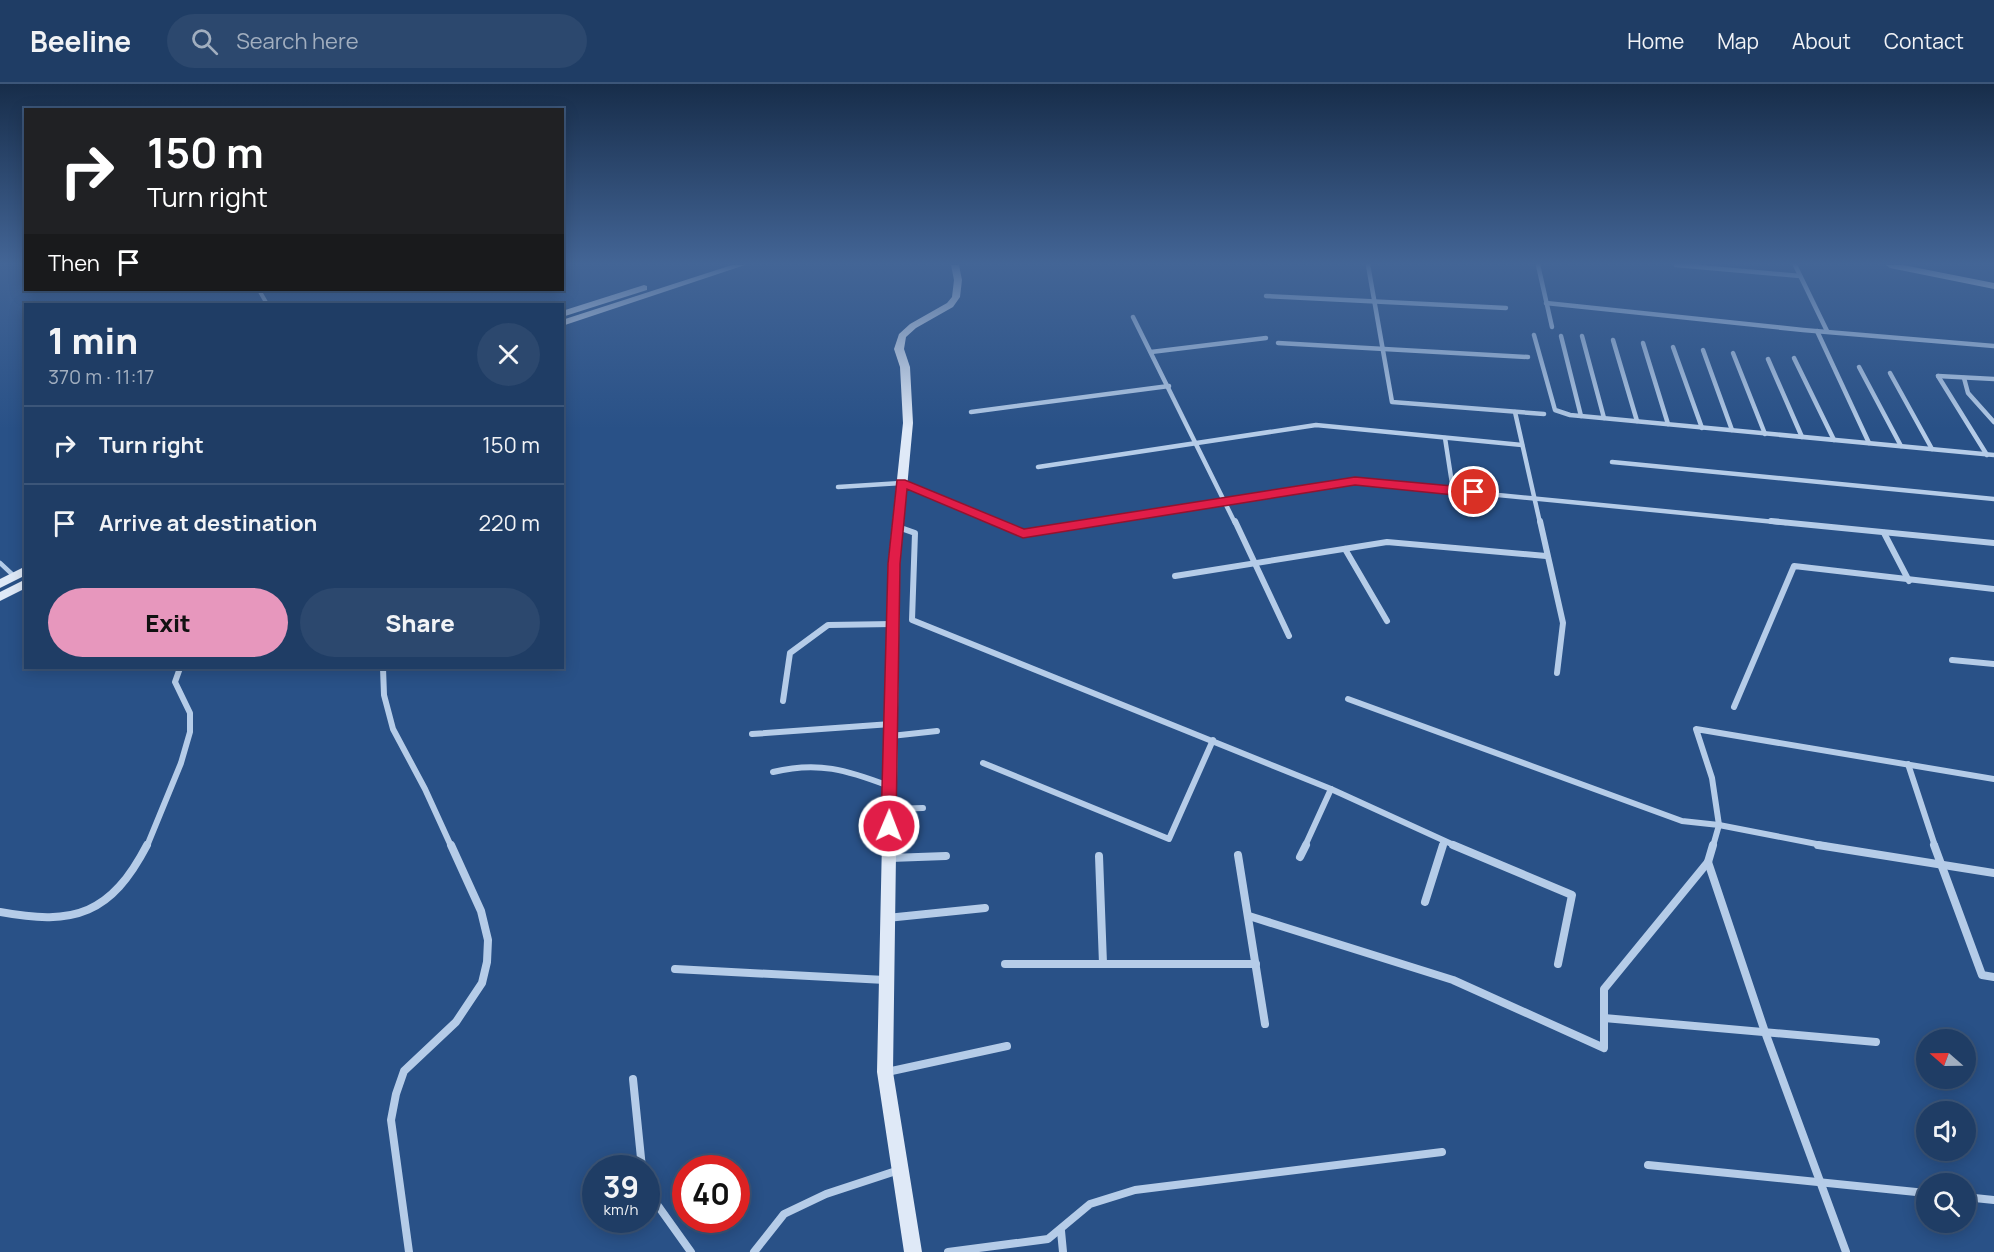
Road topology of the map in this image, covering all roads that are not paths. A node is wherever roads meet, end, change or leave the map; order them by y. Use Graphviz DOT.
graph roads {
  1 [pos="924,320"];
  2 [pos="1134,320"];
  3 [pos="1376,320"];
  4 [pos="1550,320"];
  5 [pos="1706,320"];
  6 [pos="1821,320"];
  7 [pos="1552,327"];
  8 [pos="1817,331"];
  9 [pos="1827,331"];
  10 [pos="1534,335"];
  11 [pos="1561,336"];
  12 [pos="1582,336"];
  13 [pos="1266,338"];
  14 [pos="1613,340"];
  15 [pos="1278,343"];
  16 [pos="1643,343"];
  17 [pos="1673,346"];
  18 [pos="1994,346"];
  19 [pos="1381,348"];
  20 [pos="1703,350"];
  21 [pos="1151,352"];
  22 [pos="1733,353"];
  23 [pos="1528,357"];
  24 [pos="1794,358"];
  25 [pos="1768,359"];
  26 [pos="1859,367"];
  27 [pos="1890,373"];
  28 [pos="1964,378"];
  29 [pos="1994,380"];
  30 [pos="1168,386"];
  31 [pos="971,412"];
  32 [pos="1515,412"];
  33 [pos="1544,414"];
  34 [pos="1581,416"];
  35 [pos="1604,418"];
  36 [pos="1637,421"];
  37 [pos="1994,422"];
  38 [pos="1668,424"];
  39 [pos="1702,428"];
  40 [pos="1732,430"];
  41 [pos="1765,434"];
  42 [pos="1802,437"];
  43 [pos="1445,438"];
  44 [pos="1834,440"];
  45 [pos="1198,444"];
  46 [pos="1869,444"];
  47 [pos="1522,445"];
  48 [pos="1901,446"];
  49 [pos="1932,449"];
  50 [pos="1987,455"];
  51 [pos="1994,455"];
  52 [pos="1612,462"];
  53 [pos="1038,467"];
  54 [pos="901,483"];
  55 [pos="838,487"];
  56 [pos="1453,490"];
  57 [pos="1535,498"];
  58 [pos="1994,498"];
  59 [pos="1225,503"];
  60 [pos="897,527"];
  61 [pos="1884,533"];
  62 [pos="1994,543"];
  63 [pos="1345,549"];
  64 [pos="1546,556"];
  65 [pos="0,563"];
  66 [pos="1254,563"];
  67 [pos="24,571"];
  68 [pos="14,576"];
  69 [pos="1175,576"];
  70 [pos="1909,581"];
  71 [pos="0,584"];
  72 [pos="24,584"];
  73 [pos="1994,590"];
  74 [pos="0,597"];
  75 [pos="1387,621"];
  76 [pos="893,624"];
  77 [pos="1289,636"];
  78 [pos="1952,660"];
  79 [pos="1994,664"];
  80 [pos="180,669"];
  81 [pos="383,669"];
  82 [pos="1557,673"];
  83 [pos="1348,699"];
  84 [pos="783,701"];
  85 [pos="1734,707"];
  86 [pos="891,730"];
  87 [pos="937,731"];
  88 [pos="752,735"];
  89 [pos="1213,740"];
  90 [pos="983,762"];
  91 [pos="1908,764"];
  92 [pos="773,772"];
  93 [pos="1994,779"];
  94 [pos="890,786"];
  95 [pos="1331,789"];
  96 [pos="923,808"];
  97 [pos="889,809"];
  98 [pos="1719,825"];
  99 [pos="1444,841"];
  100 [pos="1238,855"];
  101 [pos="946,856"];
  102 [pos="1099,856"];
  103 [pos="1300,857"];
  104 [pos="888,859"];
  105 [pos="1708,862"];
  106 [pos="1941,865"];
  107 [pos="1994,873"];
  108 [pos="1425,902"];
  109 [pos="985,908"];
  110 [pos="0,912"];
  111 [pos="1249,916"];
  112 [pos="887,918"];
  113 [pos="1005,964"];
  114 [pos="1103,964"];
  115 [pos="1256,964"];
  116 [pos="1558,964"];
  117 [pos="675,969"];
  118 [pos="1994,977"];
  119 [pos="886,980"];
  120 [pos="1604,1018"];
  121 [pos="1265,1024"];
  122 [pos="1765,1032"];
  123 [pos="1876,1042"];
  124 [pos="1007,1046"];
  125 [pos="885,1072"];
  126 [pos="633,1079"];
  127 [pos="1442,1152"];
  128 [pos="641,1155"];
  129 [pos="1648,1165"];
  130 [pos="900,1170"];
  131 [pos="1820,1182"];
  132 [pos="1916,1192"];
  133 [pos="1976,1198"];
  134 [pos="1994,1200"];
  135 [pos="660,1209"];
  136 [pos="1061,1231"];
  137 [pos="409,1252"];
  138 [pos="690,1252"];
  139 [pos="754,1252"];
  140 [pos="913,1252"];
  141 [pos="948,1252"];
  142 [pos="1063,1252"];
  143 [pos="1846,1252"];
  1 -- 54 [label="street"];
  2 -- 21 [label="street"];
  3 -- 19 [label="street"];
  4 -- 7 [label="street"];
  5 -- 8 [label="street"];
  6 -- 9 [label="street"];
  8 -- 9 [label="street"];
  8 -- 46 [label="street"];
  9 -- 18 [label="street"];
  10 -- 34 [label="street"];
  11 -- 34 [label="street"];
  12 -- 35 [label="street"];
  13 -- 21 [label="street"];
  14 -- 36 [label="street"];
  15 -- 19 [label="street"];
  16 -- 38 [label="street"];
  17 -- 39 [label="street"];
  19 -- 23 [label="street"];
  19 -- 32 [label="street"];
  20 -- 40 [label="street"];
  21 -- 30 [label="street"];
  22 -- 41 [label="street"];
  24 -- 44 [label="street"];
  25 -- 42 [label="street"];
  26 -- 48 [label="street"];
  27 -- 49 [label="street"];
  28 -- 29 [label="street"];
  28 -- 37 [label="street"];
  28 -- 50 [label="street"];
  30 -- 31 [label="street"];
  30 -- 45 [label="street"];
  32 -- 33 [label="street"];
  32 -- 47 [label="street"];
  34 -- 35 [label="street"];
  35 -- 36 [label="street"];
  36 -- 38 [label="street"];
  38 -- 39 [label="street"];
  39 -- 40 [label="street"];
  40 -- 41 [label="street"];
  41 -- 42 [label="street"];
  42 -- 44 [label="street"];
  43 -- 45 [label="street"];
  43 -- 47 [label="street"];
  43 -- 56 [label="street"];
  44 -- 46 [label="street"];
  45 -- 53 [label="street"];
  45 -- 59 [label="street"];
  46 -- 48 [label="street"];
  47 -- 57 [label="street"];
  48 -- 49 [label="street"];
  49 -- 50 [label="street"];
  50 -- 51 [label="street"];
  52 -- 58 [label="street"];
  54 -- 55 [label="street"];
  54 -- 59 [label="street"];
  54 -- 60 [label="street"];
  56 -- 57 [label="street"];
  56 -- 59 [label="street"];
  57 -- 61 [label="street"];
  57 -- 64 [label="street"];
  59 -- 66 [label="street"];
  60 -- 76 [label="street"];
  60 -- 89 [label="street"];
  61 -- 62 [label="street"];
  61 -- 70 [label="street"];
  63 -- 64 [label="street"];
  63 -- 66 [label="street"];
  63 -- 75 [label="street"];
  64 -- 82 [label="street"];
  65 -- 68 [label="lane"];
  66 -- 69 [label="street"];
  66 -- 77 [label="street"];
  67 -- 68 [label="street"];
  68 -- 71 [label="street"];
  70 -- 73 [label="street"];
  70 -- 85 [label="street"];
  72 -- 74 [label="street"];
  76 -- 84 [label="street"];
  76 -- 86 [label="street"];
  78 -- 79 [label="street"];
  80 -- 110 [label="street"];
  81 -- 137 [label="street"];
  83 -- 98 [label="street"];
  86 -- 87 [label="street"];
  86 -- 88 [label="street"];
  86 -- 94 [label="street"];
  89 -- 90 [label="street"];
  89 -- 95 [label="street"];
  91 -- 93 [label="street"];
  91 -- 98 [label="street"];
  91 -- 106 [label="street"];
  92 -- 94 [label="street"];
  94 -- 97 [label="street"];
  95 -- 99 [label="street"];
  95 -- 103 [label="street"];
  96 -- 97 [label="street"];
  97 -- 104 [label="street"];
  98 -- 105 [label="street"];
  98 -- 106 [label="street"];
  99 -- 108 [label="street"];
  99 -- 116 [label="street"];
  100 -- 111 [label="street"];
  101 -- 104 [label="street"];
  102 -- 114 [label="street"];
  104 -- 112 [label="street"];
  105 -- 120 [label="street"];
  105 -- 122 [label="street"];
  106 -- 107 [label="street"];
  106 -- 118 [label="street"];
  109 -- 112 [label="street"];
  111 -- 115 [label="street"];
  111 -- 120 [label="street"];
  112 -- 119 [label="street"];
  113 -- 114 [label="street"];
  114 -- 115 [label="street"];
  115 -- 121 [label="street"];
  117 -- 119 [label="street"];
  119 -- 125 [label="street"];
  120 -- 122 [label="street"];
  122 -- 123 [label="street"];
  122 -- 131 [label="street"];
  124 -- 125 [label="street"];
  125 -- 130 [label="street"];
  126 -- 128 [label="street"];
  127 -- 136 [label="street"];
  129 -- 131 [label="street"];
  130 -- 139 [label="street"];
  130 -- 140 [label="street"];
  131 -- 132 [label="street"];
  131 -- 143 [label="street"];
  133 -- 134 [label="street"];
  135 -- 138 [label="street"];
  136 -- 141 [label="street"];
  136 -- 142 [label="street"];
}
